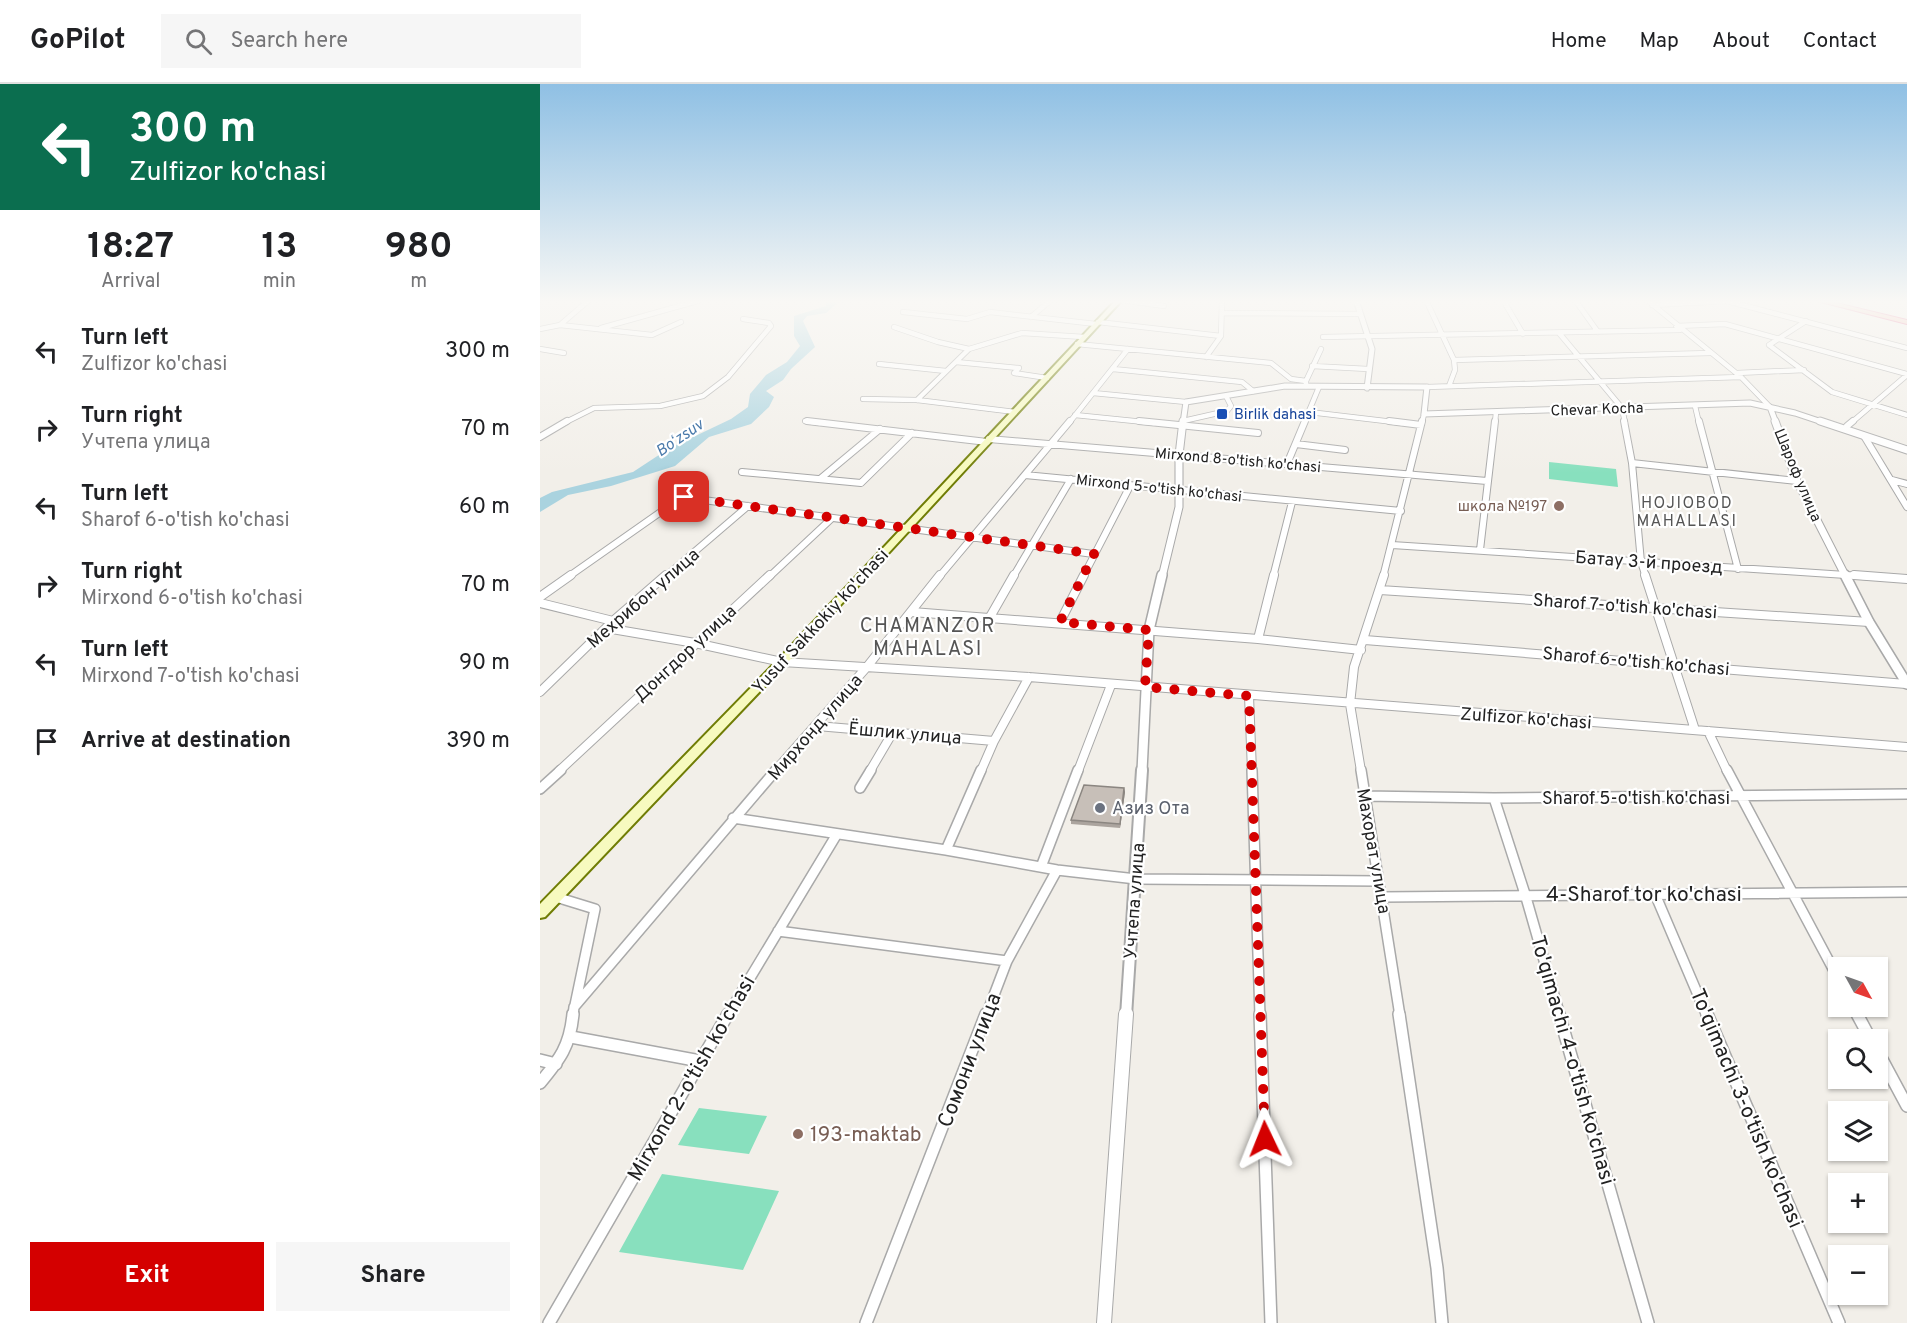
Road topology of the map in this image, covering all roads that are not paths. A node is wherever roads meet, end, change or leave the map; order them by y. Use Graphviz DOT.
graph roads {
  1 [pos="742,358"];
  2 [pos="960,358"];
  3 [pos="1066,358"];
  4 [pos="1121,358"];
  5 [pos="1215,358"];
  6 [pos="1316,358"];
  7 [pos="1370,358"];
  8 [pos="1523,358"];
  9 [pos="1581,358"];
  10 [pos="1716,358"];
  11 [pos="1787,358"];
  12 [pos="1845,358"];
  13 [pos="1454,360"];
  14 [pos="956,362"];
  15 [pos="879,364"];
  16 [pos="1312,366"];
  17 [pos="1113,369"];
  18 [pos="1368,369"];
  19 [pos="1804,370"];
  20 [pos="946,371"];
  21 [pos="1739,375"];
  22 [pos="1907,375"];
  23 [pos="1047,378"];
  24 [pos="1598,381"];
  25 [pos="1306,384"];
  26 [pos="1449,386"];
  27 [pos="1319,387"];
  28 [pos="1427,387"];
  29 [pos="1367,388"];
  30 [pos="1253,391"];
  31 [pos="1094,393"];
  32 [pos="1226,396"];
  33 [pos="863,399"];
  34 [pos="917,400"];
  35 [pos="1186,402"];
  36 [pos="1873,405"];
  37 [pos="1695,406"];
  38 [pos="1770,406"];
  39 [pos="1622,408"];
  40 [pos="1015,412"];
  41 [pos="1309,412"];
  42 [pos="1496,412"];
  43 [pos="1424,414"];
  44 [pos="1075,415"];
  45 [pos="1907,415"];
  46 [pos="805,422"];
  47 [pos="1182,423"];
  48 [pos="1421,425"];
  49 [pos="1847,426"];
  50 [pos="880,429"];
  51 [pos="912,433"];
  52 [pos="1258,433"];
  53 [pos="1864,436"];
  54 [pos="540,437"];
  55 [pos="988,440"];
  56 [pos="1051,444"];
  57 [pos="1296,444"];
  58 [pos="1345,450"];
  59 [pos="1907,450"];
  60 [pos="1179,455"];
  61 [pos="1287,464"];
  62 [pos="1632,464"];
  63 [pos="742,472"];
  64 [pos="1714,473"];
  65 [pos="1025,475"];
  66 [pos="1410,475"];
  67 [pos="820,479"];
  68 [pos="1071,479"];
  69 [pos="1892,480"];
  70 [pos="1487,481"];
  71 [pos="1797,481"];
  72 [pos="1907,484"];
  73 [pos="1130,486"];
  74 [pos="1178,490"];
  75 [pos="1292,502"];
  76 [pos="748,506"];
  77 [pos="1907,507"];
  78 [pos="1401,511"];
  79 [pos="831,519"];
  80 [pos="905,529"];
  81 [pos="970,538"];
  82 [pos="1392,545"];
  83 [pos="1033,546"];
  84 [pos="1480,550"];
  85 [pos="1094,554"];
  86 [pos="1641,562"];
  87 [pos="1738,569"];
  88 [pos="1844,576"];
  89 [pos="1907,579"];
  90 [pos="1380,590"];
  91 [pos="540,597"];
  92 [pos="540,603"];
  93 [pos="1656,608"];
  94 [pos="912,612"];
  95 [pos="990,617"];
  96 [pos="613,621"];
  97 [pos="1060,622"];
  98 [pos="1869,622"];
  99 [pos="606,628"];
  100 [pos="1149,630"];
  101 [pos="1258,639"];
  102 [pos="1365,640"];
  103 [pos="695,643"];
  104 [pos="1361,650"];
  105 [pos="782,663"];
  106 [pos="1674,664"];
  107 [pos="866,668"];
  108 [pos="1029,677"];
  109 [pos="1111,684"];
  110 [pos="1907,684"];
  111 [pos="1145,687"];
  112 [pos="540,692"];
  113 [pos="1249,696"];
  114 [pos="1350,704"];
  115 [pos="817,726"];
  116 [pos="1695,730"];
  117 [pos="1708,731"];
  118 [pos="893,732"];
  119 [pos="994,741"];
  120 [pos="1907,747"];
  121 [pos="860,788"];
  122 [pos="540,789"];
  123 [pos="1907,794"];
  124 [pos="1364,796"];
  125 [pos="1740,797"];
  126 [pos="1494,798"];
  127 [pos="733,818"];
  128 [pos="837,834"];
  129 [pos="946,850"];
  130 [pos="1041,867"];
  131 [pos="1057,870"];
  132 [pos="1136,879"];
  133 [pos="1255,881"];
  134 [pos="1378,881"];
  135 [pos="1792,892"];
  136 [pos="1907,892"];
  137 [pos="1525,894"];
  138 [pos="1655,894"];
  139 [pos="555,897"];
  140 [pos="1382,897"];
  141 [pos="540,913"];
  142 [pos="778,931"];
  143 [pos="1828,959"];
  144 [pos="1007,962"];
  145 [pos="574,1007"];
  146 [pos="571,1037"];
  147 [pos="540,1060"];
  148 [pos="700,1061"];
  149 [pos="556,1064"];
  150 [pos="1888,1071"];
  151 [pos="540,1083"];
  152 [pos="1907,1106"];
  153 [pos="549,1323"];
  154 [pos="866,1323"];
  155 [pos="1104,1323"];
  156 [pos="1271,1323"];
  157 [pos="1442,1323"];
  158 [pos="1648,1323"];
  159 [pos="1839,1323"];
  1 -- 54 [label="street"];
  2 -- 14 [label="street"];
  3 -- 23 [label="main road, Yusuf Sakkokiy ko'chasi"];
  4 -- 17 [label="street, Мирхонд улица"];
  5 -- 25 [label="street"];
  6 -- 16 [label="street"];
  7 -- 18 [label="street"];
  8 -- 13 [label="street"];
  9 -- 24 [label="street"];
  10 -- 21 [label="street, Шароф улица"];
  11 -- 19 [label="street"];
  12 -- 22 [label="street"];
  13 -- 26 [label="street"];
  14 -- 20 [label="street"];
  14 -- 23 [label="street"];
  15 -- 20 [label="street"];
  16 -- 18 [label="street"];
  16 -- 25 [label="street"];
  17 -- 30 [label="street"];
  17 -- 31 [label="street, Мирхонд улица"];
  18 -- 29 [label="street"];
  19 -- 21 [label="street"];
  19 -- 36 [label="street"];
  20 -- 34 [label="street"];
  21 -- 24 [label="street"];
  21 -- 38 [label="street, Шароф улица"];
  22 -- 36 [label="street"];
  23 -- 40 [label="main road, Yusuf Sakkokiy ko'chasi"];
  24 -- 26 [label="street"];
  24 -- 39 [label="street"];
  25 -- 27 [label="street"];
  25 -- 30 [label="street"];
  26 -- 28 [label="street"];
  27 -- 29 [label="street"];
  27 -- 41 [label="street"];
  28 -- 29 [label="street"];
  28 -- 43 [label="street, Махорат улица"];
  30 -- 32 [label="street"];
  31 -- 35 [label="street"];
  31 -- 44 [label="street, Мирхонд улица"];
  32 -- 35 [label="street"];
  32 -- 47 [label="street"];
  33 -- 34 [label="street"];
  34 -- 40 [label="street"];
  35 -- 47 [label="street, Учтепа улица"];
  36 -- 45 [label="street"];
  36 -- 49 [label="street"];
  37 -- 38 [label="street, Chevar Kocha"];
  37 -- 39 [label="street, Chevar Kocha"];
  37 -- 64 [label="street"];
  38 -- 53 [label="street, Chevar Kocha"];
  38 -- 71 [label="street, Шароф улица"];
  39 -- 42 [label="street, Chevar Kocha"];
  39 -- 62 [label="street"];
  40 -- 55 [label="main road, Yusuf Sakkokiy ko'chasi"];
  41 -- 48 [label="street"];
  41 -- 57 [label="street"];
  42 -- 43 [label="street, Chevar Kocha"];
  42 -- 70 [label="street"];
  43 -- 48 [label="street, Махорат улица"];
  44 -- 47 [label="street"];
  44 -- 56 [label="street, Мирхонд улица"];
  46 -- 50 [label="street, Mirxond 8-o'tish ko'chasi"];
  47 -- 52 [label="street"];
  47 -- 60 [label="street, Учтепа улица"];
  48 -- 66 [label="street, Махорат улица"];
  50 -- 51 [label="street, Mirxond 8-o'tish ko'chasi"];
  50 -- 67 [label="street"];
  51 -- 55 [label="street, Mirxond 8-o'tish ko'chasi"];
  51 -- 67 [label="street"];
  53 -- 59 [label="street, Chevar Kocha"];
  53 -- 69 [label="street"];
  55 -- 56 [label="street, Mirxond 8-o'tish ko'chasi"];
  55 -- 80 [label="main road, Yusuf Sakkokiy ko'chasi"];
  56 -- 60 [label="street, Mirxond 8-o'tish ko'chasi"];
  56 -- 65 [label="street, Мирхонд улица"];
  57 -- 58 [label="street"];
  57 -- 61 [label="street"];
  60 -- 61 [label="street, Mirxond 8-o'tish ko'chasi"];
  60 -- 74 [label="street, Учтепа улица"];
  61 -- 66 [label="street, Mirxond 8-o'tish ko'chasi"];
  62 -- 64 [label="street"];
  62 -- 86 [label="street"];
  63 -- 67 [label="street"];
  64 -- 71 [label="street"];
  64 -- 87 [label="street"];
  65 -- 68 [label="street, Mirxond 5-o'tish ko'chasi"];
  65 -- 81 [label="street, Мирхонд улица"];
  66 -- 70 [label="street, Mirxond 8-o'tish ko'chasi"];
  66 -- 78 [label="street, Махорат улица"];
  68 -- 73 [label="street, Mirxond 5-o'tish ko'chasi"];
  68 -- 83 [label="street"];
  69 -- 72 [label="street"];
  69 -- 77 [label="street"];
  70 -- 84 [label="street"];
  71 -- 88 [label="street, Шароф улица"];
  73 -- 74 [label="street, Mirxond 5-o'tish ko'chasi"];
  73 -- 85 [label="street"];
  74 -- 75 [label="street, Mirxond 5-o'tish ko'chasi"];
  74 -- 100 [label="street, Учтепа улица"];
  75 -- 78 [label="street, Mirxond 5-o'tish ko'chasi"];
  75 -- 101 [label="street"];
  76 -- 79 [label="street"];
  76 -- 91 [label="street"];
  76 -- 96 [label="street, Мехрибон улица"];
  78 -- 82 [label="street, Махорат улица"];
  79 -- 80 [label="street"];
  79 -- 103 [label="street, Донгдор улица"];
  80 -- 81 [label="street"];
  80 -- 105 [label="main road, Yusuf Sakkokiy ko'chasi"];
  81 -- 83 [label="street"];
  81 -- 94 [label="street, Мирхонд улица"];
  82 -- 84 [label="street, Батау 3-й проезд"];
  82 -- 90 [label="street, Махорат улица"];
  83 -- 85 [label="street"];
  83 -- 95 [label="street"];
  84 -- 86 [label="street, Батау 3-й проезд"];
  85 -- 97 [label="street"];
  86 -- 87 [label="street, Батау 3-й проезд"];
  86 -- 93 [label="street"];
  87 -- 88 [label="street, Батау 3-й проезд"];
  88 -- 89 [label="street, Батау 3-й проезд"];
  88 -- 98 [label="street, Шароф улица"];
  90 -- 93 [label="street, Sharof 7-o'tish ko'chasi"];
  90 -- 102 [label="street, Махорат улица"];
  92 -- 96 [label="street"];
  93 -- 98 [label="street, Sharof 7-o'tish ko'chasi"];
  93 -- 106 [label="street"];
  94 -- 95 [label="street"];
  94 -- 107 [label="street, Мирхонд улица"];
  95 -- 97 [label="street"];
  96 -- 99 [label="street, Мехрибон улица"];
  97 -- 100 [label="street"];
  98 -- 110 [label="street, Шароф улица"];
  99 -- 103 [label="street, Zulfizor ko'chasi"];
  99 -- 112 [label="street, Мехрибон улица"];
  100 -- 101 [label="street"];
  100 -- 111 [label="street, Учтепа улица"];
  101 -- 104 [label="street"];
  102 -- 104 [label="street, Махорат улица"];
  102 -- 106 [label="street, Sharof 6-o'tish ko'chasi"];
  103 -- 105 [label="street, Zulfizor ko'chasi"];
  103 -- 122 [label="street, Донгдор улица"];
  104 -- 114 [label="street, Махорат улица"];
  105 -- 107 [label="street, Zulfizor ko'chasi"];
  105 -- 139 [label="main road, Yusuf Sakkokiy ko'chasi"];
  106 -- 110 [label="street, Sharof 6-o'tish ko'chasi"];
  106 -- 116 [label="street"];
  107 -- 108 [label="street, Zulfizor ko'chasi"];
  107 -- 115 [label="street, Мирхонд улица"];
  108 -- 109 [label="street, Zulfizor ko'chasi"];
  108 -- 119 [label="street"];
  109 -- 111 [label="street, Zulfizor ko'chasi"];
  109 -- 130 [label="street"];
  111 -- 113 [label="street, Zulfizor ko'chasi"];
  111 -- 132 [label="street, Учтепа улица"];
  113 -- 114 [label="street, Zulfizor ko'chasi"];
  113 -- 133 [label="street"];
  114 -- 116 [label="street, Zulfizor ko'chasi"];
  114 -- 124 [label="street, Махорат улица"];
  115 -- 118 [label="street, Ёшлик улица"];
  115 -- 127 [label="street, Мирхонд улица"];
  116 -- 117 [label="street, Zulfizor ko'chasi"];
  117 -- 120 [label="street, Zulfizor ko'chasi"];
  117 -- 125 [label="street"];
  118 -- 119 [label="street, Ёшлик улица"];
  118 -- 121 [label="street"];
  119 -- 129 [label="street"];
  123 -- 125 [label="street, Sharof 5-o'tish ko'chasi"];
  124 -- 126 [label="street, Sharof 5-o'tish ko'chasi"];
  124 -- 134 [label="street, Махорат улица"];
  125 -- 126 [label="street, Sharof 5-o'tish ko'chasi"];
  125 -- 135 [label="street"];
  126 -- 137 [label="street, To'qimachi 4-o'tish ko'chasi"];
  127 -- 128 [label="street"];
  127 -- 145 [label="street, Мирхонд улица"];
  128 -- 129 [label="street"];
  128 -- 142 [label="street, Mirxond 2-o'tish ko'chasi"];
  129 -- 130 [label="street"];
  130 -- 131 [label="street"];
  131 -- 132 [label="street"];
  131 -- 144 [label="street, Сомони улица"];
  132 -- 133 [label="street"];
  132 -- 155 [label="street, Учтепа улица"];
  133 -- 134 [label="street"];
  133 -- 156 [label="street"];
  134 -- 140 [label="street, Махорат улица"];
  135 -- 136 [label="street, 4-Sharof tor ko'chasi"];
  135 -- 138 [label="street, 4-Sharof tor ko'chasi"];
  135 -- 143 [label="street"];
  137 -- 138 [label="street, 4-Sharof tor ko'chasi"];
  137 -- 140 [label="street, 4-Sharof tor ko'chasi"];
  137 -- 158 [label="street, To'qimachi 4-o'tish ko'chasi"];
  138 -- 159 [label="street, To'qimachi 3-o'tish ko'chasi"];
  139 -- 141 [label="main road, Yusuf Sakkokiy ko'chasi"];
  139 -- 145 [label="street"];
  140 -- 157 [label="street, Махорат улица"];
  142 -- 144 [label="street"];
  142 -- 148 [label="street, Mirxond 2-o'tish ko'chasi"];
  144 -- 154 [label="street, Сомони улица"];
  145 -- 146 [label="street"];
  146 -- 148 [label="street"];
  146 -- 149 [label="street"];
  147 -- 149 [label="street"];
  148 -- 153 [label="street, Mirxond 2-o'tish ko'chasi"];
  149 -- 151 [label="street"];
  150 -- 152 [label="street"];
}
